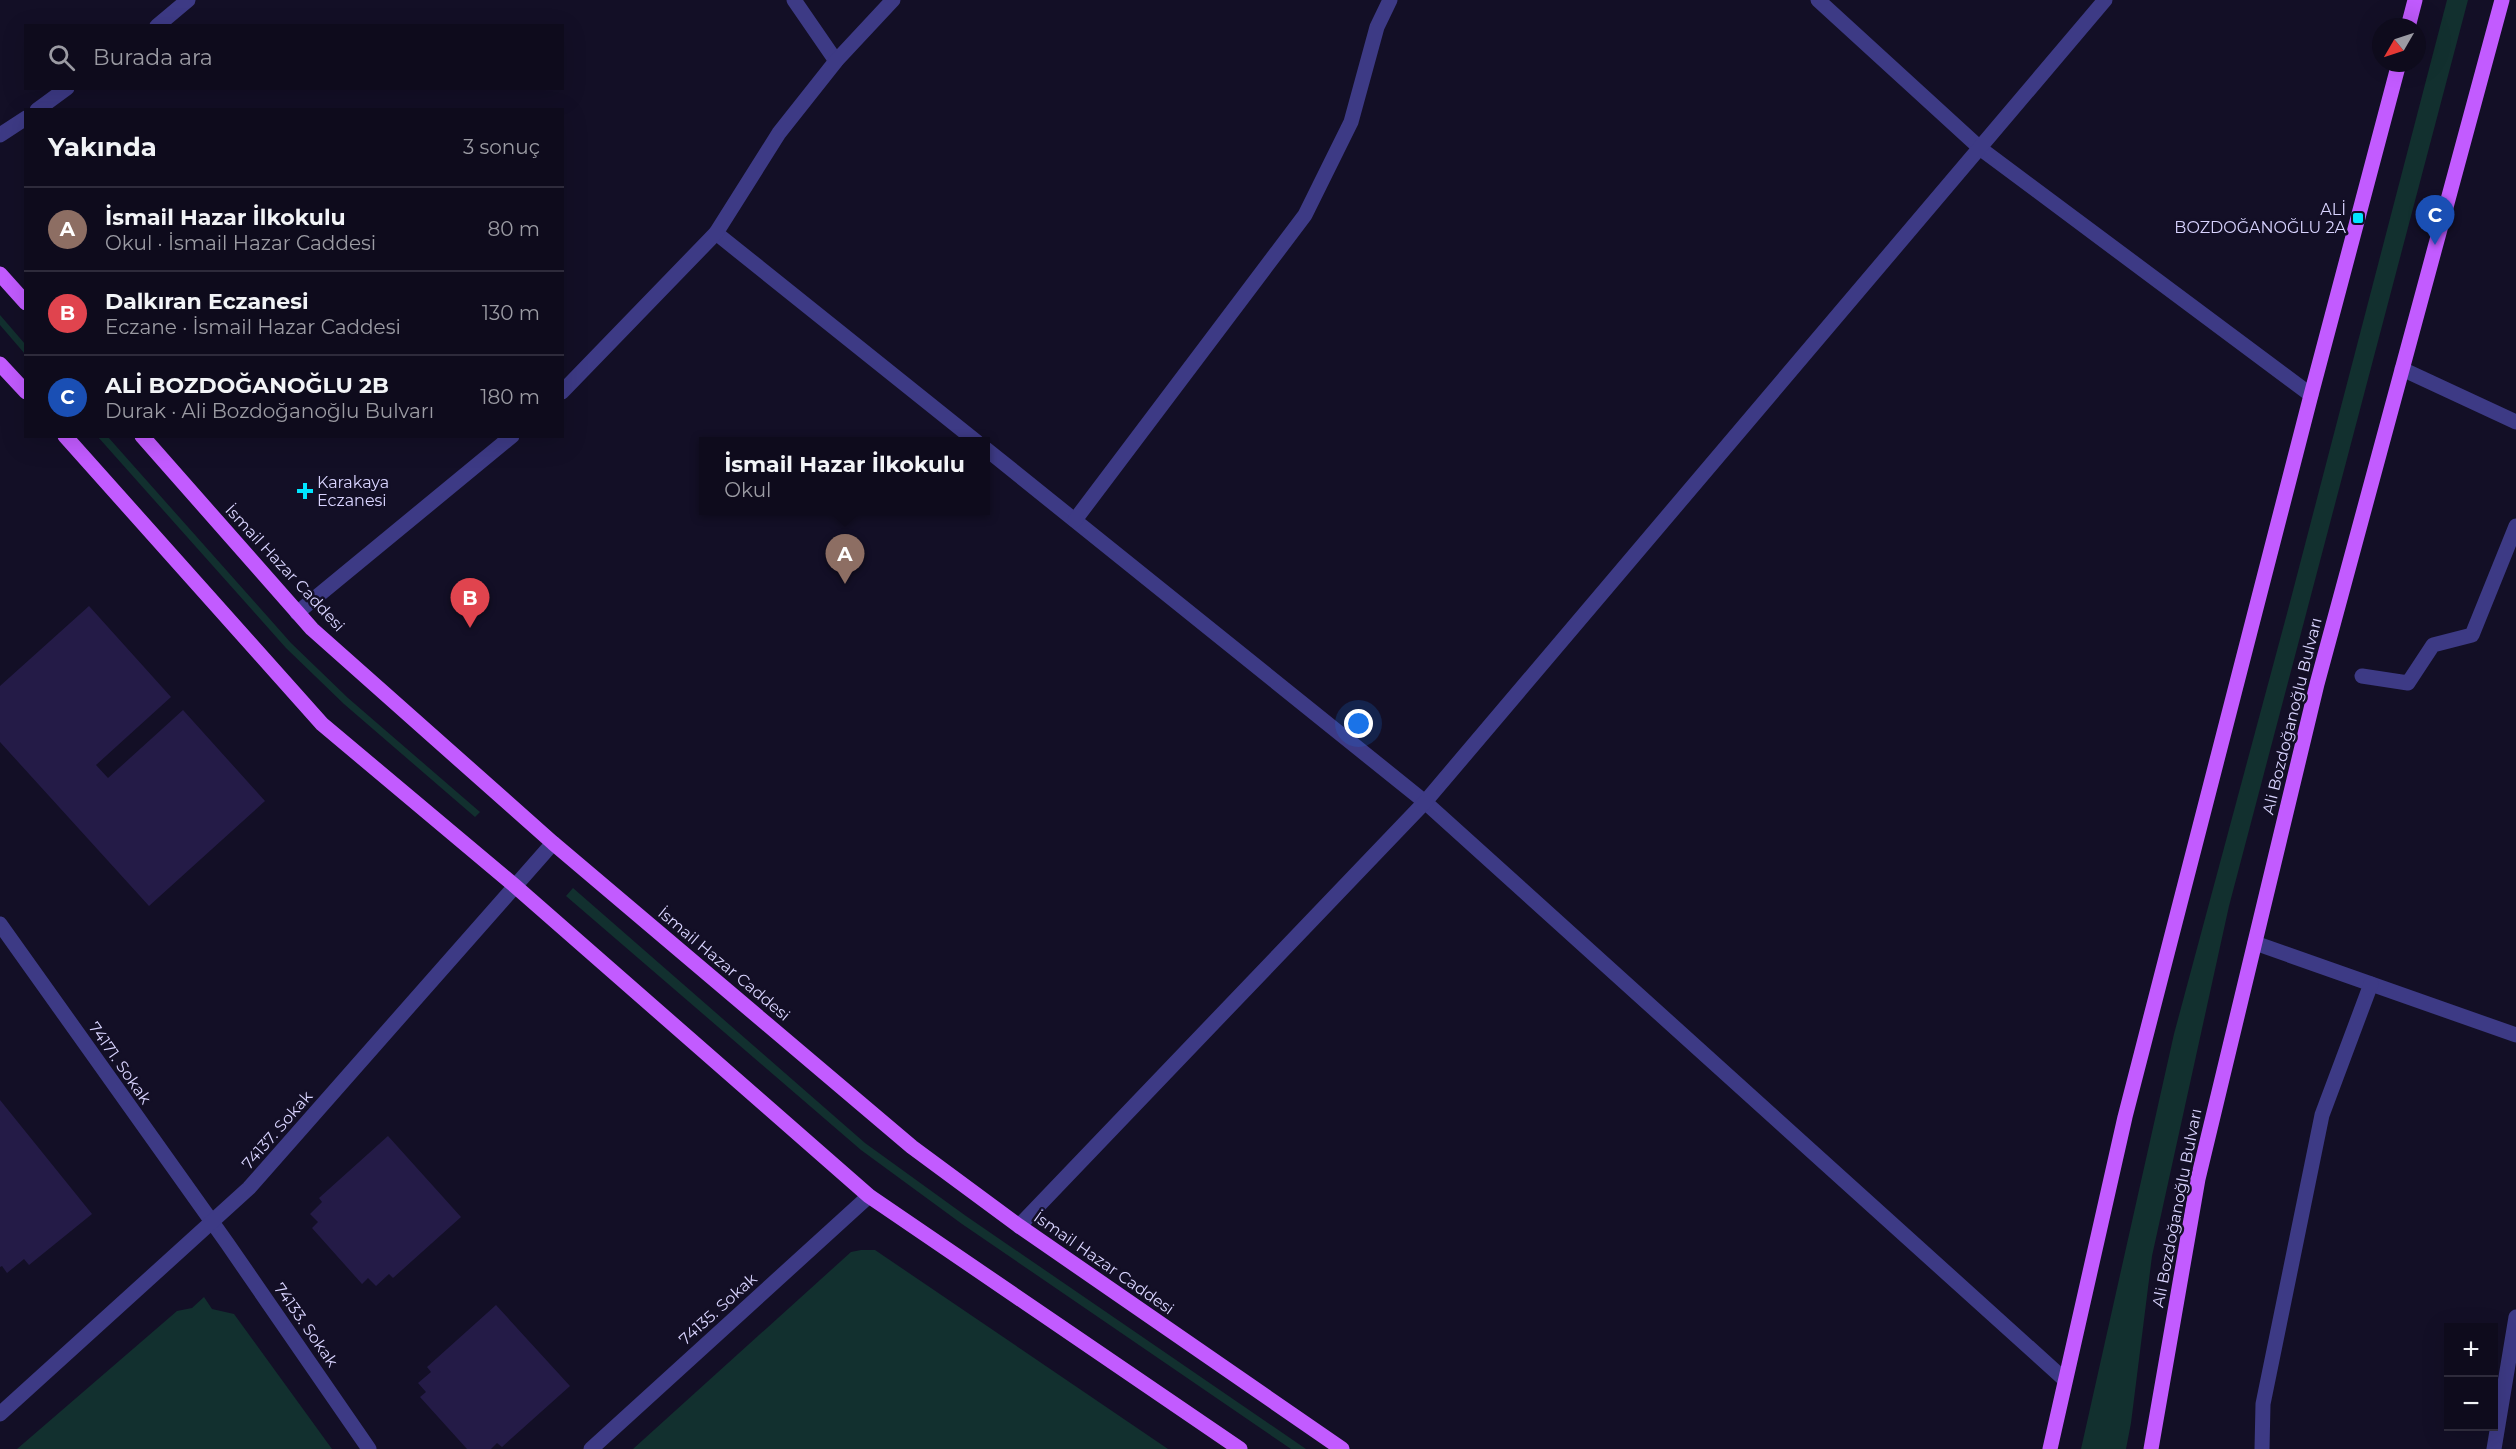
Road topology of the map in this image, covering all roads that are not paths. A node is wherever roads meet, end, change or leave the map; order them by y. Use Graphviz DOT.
graph roads {
  1 [pos="188,0"];
  2 [pos="794,0"];
  3 [pos="893,0"];
  4 [pos="1390,0"];
  5 [pos="1818,0"];
  6 [pos="2105,0"];
  7 [pos="2415,0"];
  8 [pos="2502,0"];
  9 [pos="172,6"];
  10 [pos="2410,18"];
  11 [pos="158,24"];
  12 [pos="836,61"];
  13 [pos="2397,72"];
  14 [pos="64,90"];
  15 [pos="40,108"];
  16 [pos="24,119"];
  17 [pos="0,135"];
  18 [pos="1981,148"];
  19 [pos="716,233"];
  20 [pos="0,274"];
  21 [pos="24,301"];
  22 [pos="0,364"];
  23 [pos="2402,369"];
  24 [pos="24,390"];
  25 [pos="564,390"];
  26 [pos="2311,395"];
  27 [pos="2516,422"];
  28 [pos="972,437"];
  29 [pos="67,438"];
  30 [pos="144,438"];
  31 [pos="510,438"];
  32 [pos="990,452"];
  33 [pos="1075,520"];
  34 [pos="2516,526"];
  35 [pos="297,614"];
  36 [pos="2362,676"];
  37 [pos="1425,802"];
  38 [pos="553,843"];
  39 [pos="515,886"];
  40 [pos="0,924"];
  41 [pos="2255,943"];
  42 [pos="2371,984"];
  43 [pos="2516,1035"];
  44 [pos="870,1196"];
  45 [pos="212,1223"];
  46 [pos="1019,1226"];
  47 [pos="2516,1317"];
  48 [pos="2512,1371"];
  49 [pos="2066,1380"];
  50 [pos="0,1414"];
  51 [pos="369,1449"];
  52 [pos="591,1449"];
  53 [pos="1240,1449"];
  54 [pos="1342,1449"];
  55 [pos="2050,1449"];
  56 [pos="2151,1449"];
  57 [pos="2262,1449"];
  58 [pos="2494,1449"];
  1 -- 9 [label="street"];
  2 -- 12 [label="street"];
  3 -- 12 [label="street"];
  4 -- 33 [label="street"];
  5 -- 18 [label="street"];
  6 -- 18 [label="street"];
  7 -- 10 [label="main road"];
  8 -- 23 [label="main road, Ali Bozdoğanoğlu Bulvarı"];
  9 -- 11 [label="street"];
  12 -- 19 [label="street"];
  13 -- 26 [label="main road"];
  14 -- 15 [label="street"];
  16 -- 17 [label="street"];
  18 -- 26 [label="street"];
  18 -- 37 [label="street"];
  19 -- 25 [label="street"];
  19 -- 28 [label="street"];
  20 -- 21 [label="main road"];
  22 -- 24 [label="main road"];
  23 -- 27 [label="street"];
  23 -- 41 [label="main road, Ali Bozdoğanoğlu Bulvarı"];
  26 -- 49 [label="main road"];
  29 -- 39 [label="main road"];
  30 -- 35 [label="main road, İsmail Hazar Caddesi"];
  31 -- 35 [label="street"];
  32 -- 33 [label="street"];
  33 -- 37 [label="street"];
  34 -- 36 [label="street"];
  35 -- 38 [label="main road, İsmail Hazar Caddesi"];
  37 -- 46 [label="street"];
  37 -- 49 [label="street"];
  38 -- 39 [label="street, 74137. Sokak"];
  38 -- 46 [label="main road, İsmail Hazar Caddesi"];
  39 -- 44 [label="main road"];
  39 -- 45 [label="street, 74137. Sokak"];
  40 -- 45 [label="street, 74171. Sokak"];
  41 -- 42 [label="street"];
  41 -- 56 [label="main road, Ali Bozdoğanoğlu Bulvarı"];
  42 -- 43 [label="street"];
  42 -- 57 [label="street"];
  44 -- 52 [label="street, 74135. Sokak"];
  44 -- 53 [label="main road"];
  45 -- 50 [label="street, 74137. Sokak"];
  45 -- 51 [label="street, 74133. Sokak"];
  46 -- 54 [label="main road, İsmail Hazar Caddesi"];
  47 -- 48 [label="street"];
  48 -- 58 [label="street"];
  49 -- 55 [label="main road"];
}
